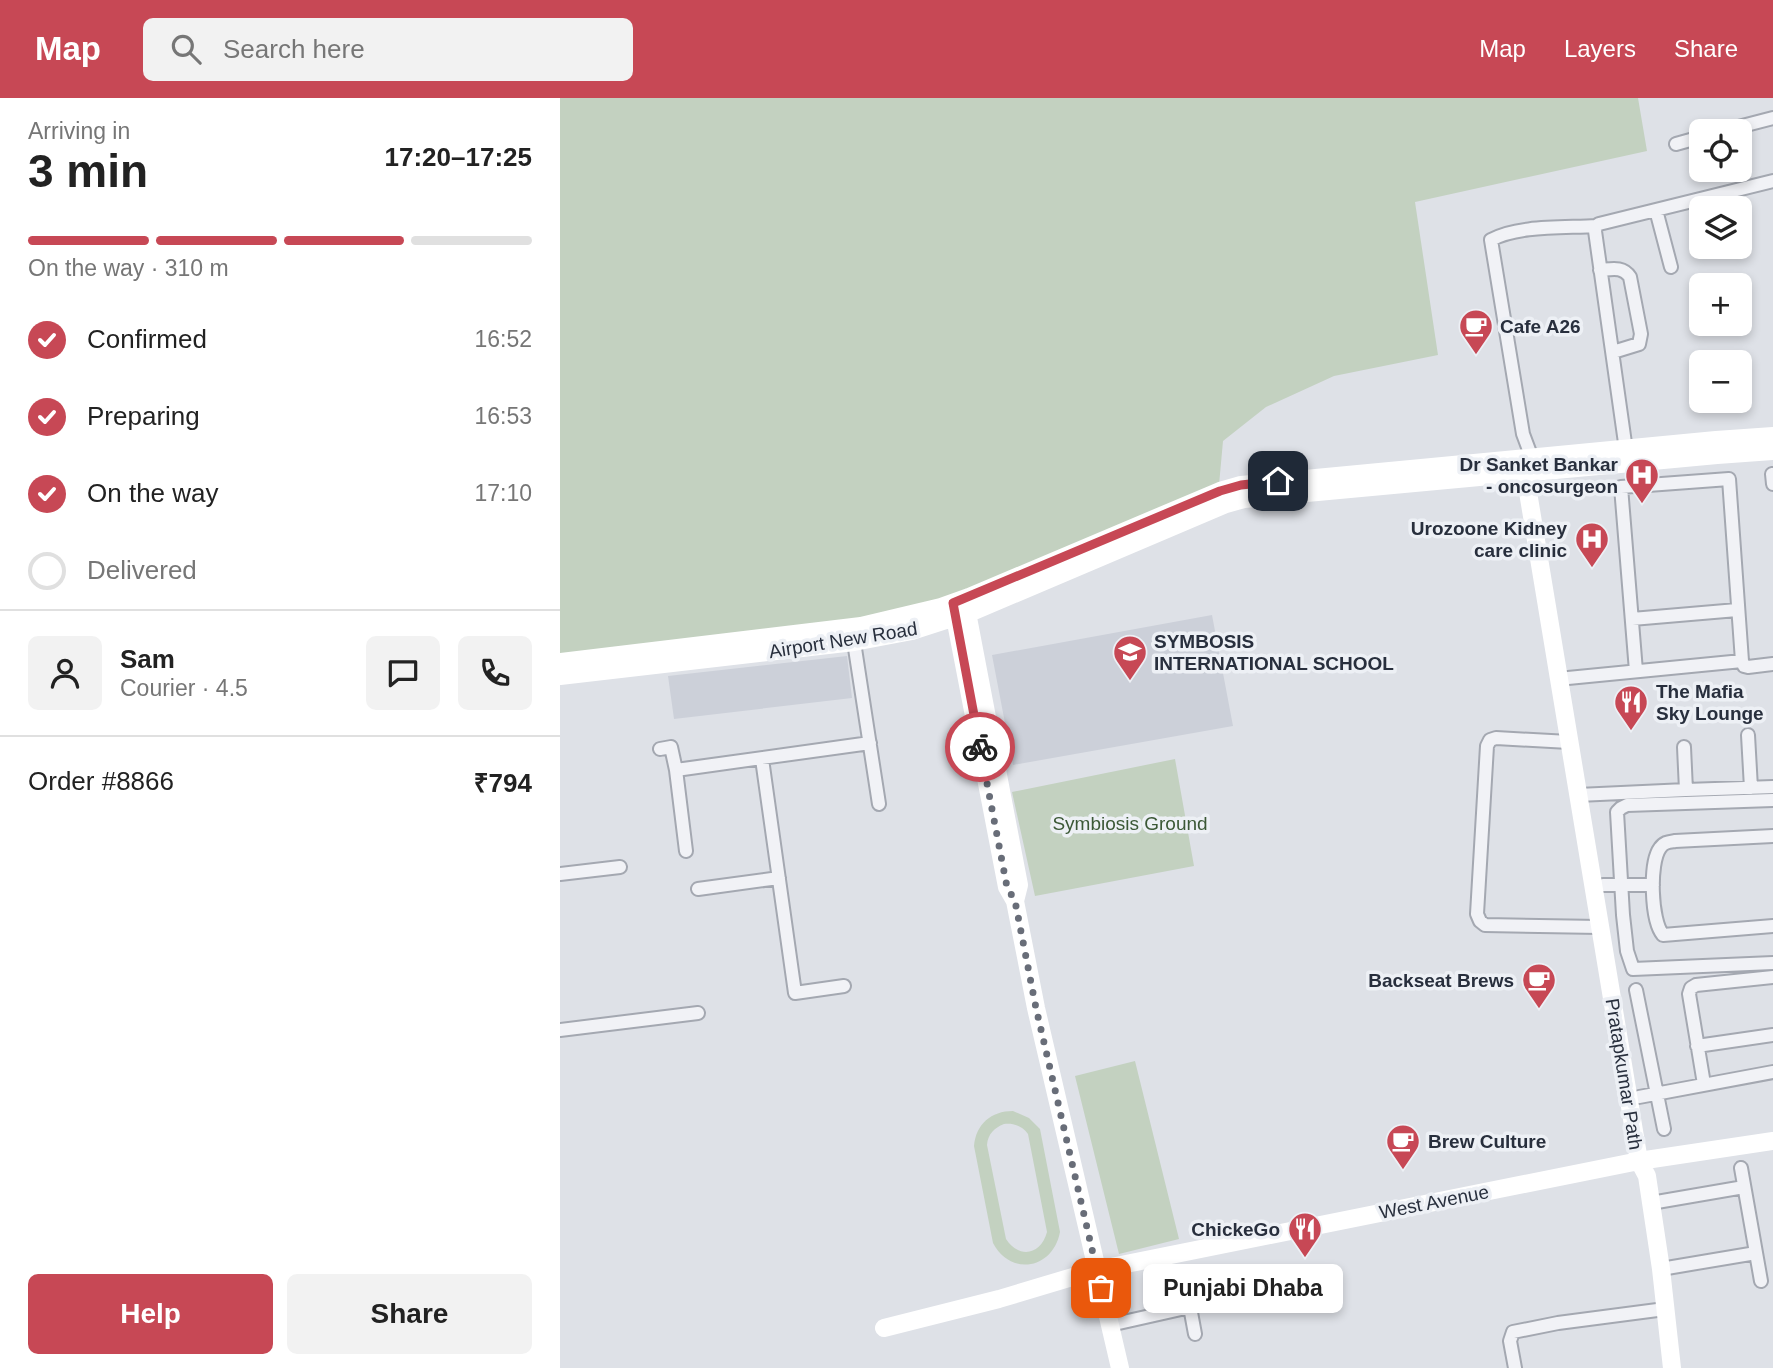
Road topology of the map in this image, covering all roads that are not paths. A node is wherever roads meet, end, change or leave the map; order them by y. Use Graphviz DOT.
graph roads {
  1 [pos="1773,118"];
  2 [pos="1752,123"];
  3 [pos="1689,140"];
  4 [pos="1676,144"];
  5 [pos="1773,181"];
  6 [pos="1656,210"];
  7 [pos="1596,226"];
  8 [pos="1671,267"];
  9 [pos="1600,270"];
  10 [pos="1613,352"];
  11 [pos="1773,436"];
  12 [pos="1626,450"];
  13 [pos="1773,452"];
  14 [pos="1528,465"];
  15 [pos="1772,474"];
  16 [pos="1773,484"];
  17 [pos="960,608"];
  18 [pos="1738,610"];
  19 [pos="1632,619"];
  20 [pos="854,642"];
  21 [pos="1559,648"];
  22 [pos="1742,661"];
  23 [pos="560,662"];
  24 [pos="1773,664"];
  25 [pos="1636,671"];
  26 [pos="560,676"];
  27 [pos="1568,677"];
  28 [pos="1748,735"];
  29 [pos="1569,742"];
  30 [pos="870,743"];
  31 [pos="1684,747"];
  32 [pos="660,748"];
  33 [pos="762,759"];
  34 [pos="676,770"];
  35 [pos="1773,787"];
  36 [pos="1751,788"];
  37 [pos="1686,790"];
  38 [pos="1583,795"];
  39 [pos="1773,800"];
  40 [pos="879,804"];
  41 [pos="1773,836"];
  42 [pos="686,851"];
  43 [pos="620,867"];
  44 [pos="560,874"];
  45 [pos="779,878"];
  46 [pos="1612,885"];
  47 [pos="1653,885"];
  48 [pos="698,889"];
  49 [pos="1773,926"];
  50 [pos="1600,927"];
  51 [pos="1773,963"];
  52 [pos="1613,976"];
  53 [pos="1773,976"];
  54 [pos="844,986"];
  55 [pos="1636,990"];
  56 [pos="698,1013"];
  57 [pos="560,1030"];
  58 [pos="1773,1035"];
  59 [pos="1697,1046"];
  60 [pos="1773,1072"];
  61 [pos="1704,1084"];
  62 [pos="1657,1093"];
  63 [pos="1639,1097"];
  64 [pos="1664,1129"];
  65 [pos="1773,1141"];
  66 [pos="1646,1165"];
  67 [pos="1741,1168"];
  68 [pos="1744,1187"];
  69 [pos="1651,1203"];
  70 [pos="1756,1253"];
  71 [pos="1661,1269"];
  72 [pos="1096,1270"];
  73 [pos="1761,1281"];
  74 [pos="1665,1308"];
  75 [pos="1110,1325"];
  76 [pos="884,1328"];
  77 [pos="1195,1334"];
  78 [pos="1121,1368"];
  79 [pos="1515,1368"];
  80 [pos="1671,1368"];
  1 -- 2 [label="street"];
  3 -- 4 [label="street"];
  5 -- 6 [label="street"];
  6 -- 7 [label="street"];
  6 -- 8 [label="street"];
  7 -- 9 [label="street"];
  7 -- 14 [label="street"];
  9 -- 10 [label="street"];
  9 -- 10 [label="street"];
  10 -- 12 [label="street"];
  11 -- 12 [label="street, Airport New Road"];
  12 -- 14 [label="street, Airport New Road"];
  13 -- 14 [label="street, Airport New Road"];
  14 -- 17 [label="street, Airport New Road"];
  14 -- 21 [label="street, Pratapkumar Path"];
  15 -- 16 [label="street"];
  17 -- 20 [label="street, Airport New Road"];
  17 -- 23 [label="street, Airport New Road"];
  17 -- 72 [label="street"];
  18 -- 19 [label="street"];
  18 -- 19 [label="street"];
  18 -- 22 [label="street"];
  19 -- 25 [label="street"];
  20 -- 26 [label="street, Airport New Road"];
  20 -- 30 [label="street"];
  21 -- 27 [label="street, Pratapkumar Path"];
  21 -- 29 [label="street, Pratapkumar Path"];
  22 -- 24 [label="street"];
  22 -- 25 [label="street"];
  25 -- 27 [label="street"];
  27 -- 38 [label="street, Pratapkumar Path"];
  28 -- 36 [label="street"];
  29 -- 38 [label="street, Pratapkumar Path"];
  29 -- 50 [label="street"];
  30 -- 33 [label="street"];
  30 -- 40 [label="street"];
  31 -- 37 [label="street"];
  32 -- 34 [label="street"];
  33 -- 34 [label="street"];
  33 -- 45 [label="street"];
  34 -- 42 [label="street"];
  35 -- 36 [label="street"];
  36 -- 37 [label="street"];
  37 -- 38 [label="street"];
  38 -- 46 [label="street, Pratapkumar Path"];
  38 -- 50 [label="street, Pratapkumar Path"];
  39 -- 46 [label="street"];
  41 -- 47 [label="street"];
  43 -- 44 [label="street"];
  45 -- 48 [label="street"];
  45 -- 54 [label="street"];
  46 -- 47 [label="street"];
  46 -- 51 [label="street"];
  46 -- 52 [label="street, Pratapkumar Path"];
  47 -- 49 [label="street"];
  50 -- 52 [label="street, Pratapkumar Path"];
  52 -- 63 [label="street, Pratapkumar Path"];
  52 -- 66 [label="street, Pratapkumar Path"];
  53 -- 59 [label="street"];
  55 -- 62 [label="street"];
  56 -- 57 [label="street"];
  58 -- 59 [label="street"];
  59 -- 61 [label="street"];
  60 -- 61 [label="street"];
  61 -- 62 [label="street"];
  62 -- 63 [label="street"];
  62 -- 64 [label="street"];
  63 -- 66 [label="street, Pratapkumar Path"];
  65 -- 66 [label="street, West Avenue"];
  66 -- 69 [label="street"];
  66 -- 72 [label="street, West Avenue"];
  67 -- 68 [label="street"];
  68 -- 69 [label="street"];
  68 -- 70 [label="street"];
  69 -- 71 [label="street"];
  70 -- 71 [label="street"];
  70 -- 73 [label="street"];
  71 -- 74 [label="street"];
  72 -- 75 [label="street"];
  72 -- 76 [label="street, West Avenue"];
  74 -- 79 [label="street"];
  74 -- 80 [label="street"];
  75 -- 77 [label="street"];
  75 -- 78 [label="street"];
}
